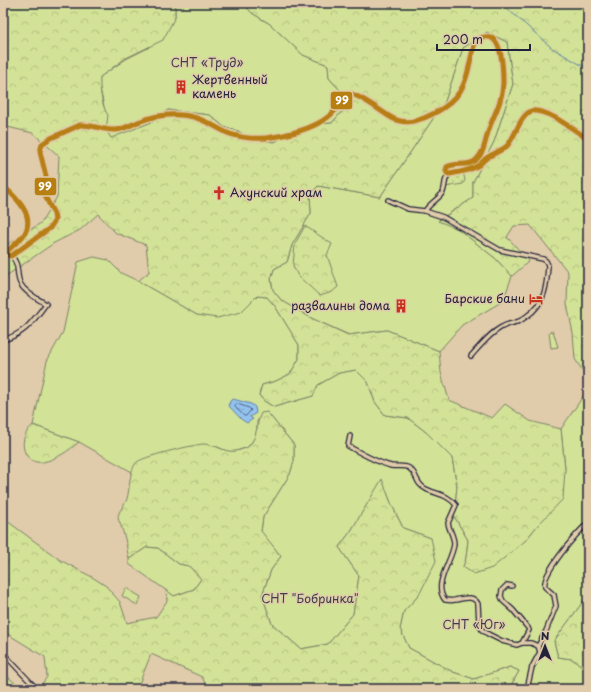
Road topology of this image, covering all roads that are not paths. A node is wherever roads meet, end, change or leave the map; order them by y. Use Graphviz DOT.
graph roads {
  1 [pos="588,139"];
  2 [pos="450,174"];
  3 [pos="3,186"];
  4 [pos="388,200"];
  5 [pos="425,211"];
  6 [pos="11,256"];
  7 [pos="3,340"];
  8 [pos="471,356"];
  9 [pos="350,436"];
  10 [pos="588,523"];
  11 [pos="512,586"];
  12 [pos="522,643"];
  13 [pos="538,646"];
  14 [pos="3,653"];
  15 [pos="39,689"];
  16 [pos="527,689"];
  1 -- 2 [label="street"];
  2 -- 5 [label="street"];
  2 -- 6 [label="street"];
  3 -- 6 [label="street"];
  4 -- 5 [label="street"];
  5 -- 8 [label="street"];
  6 -- 7 [label="street"];
  9 -- 12 [label="street"];
  10 -- 13 [label="street"];
  11 -- 12 [label="street"];
  12 -- 13 [label="street"];
  13 -- 16 [label="street"];
  14 -- 15 [label="street"];
}
